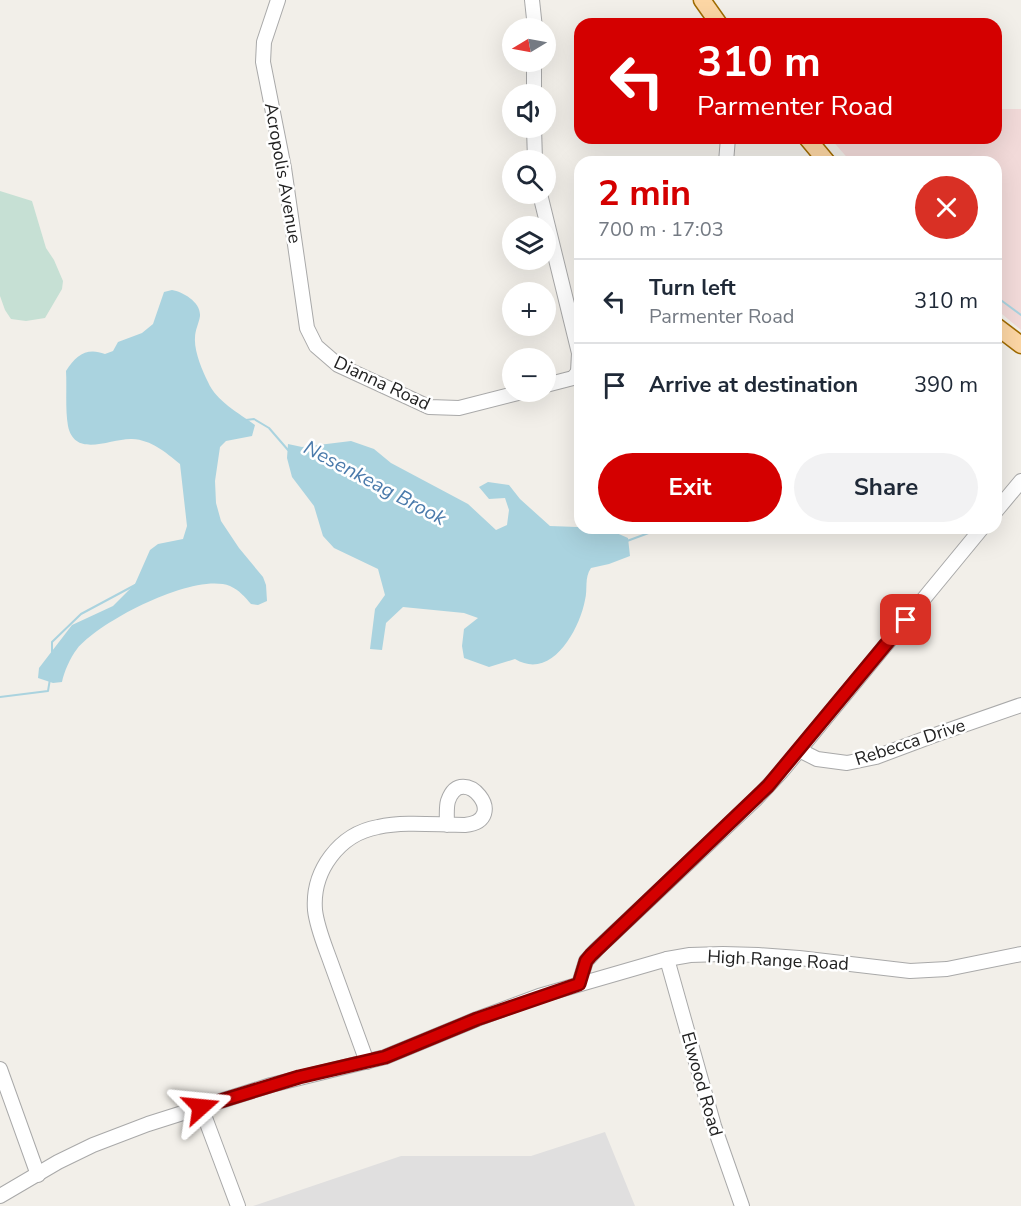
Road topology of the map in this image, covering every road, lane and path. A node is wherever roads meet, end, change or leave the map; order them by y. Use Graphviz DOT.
graph roads {
  1 [pos="278,0"];
  2 [pos="532,0"];
  3 [pos="702,0"];
  4 [pos="534,18"];
  5 [pos="715,18"];
  6 [pos="812,144"];
  7 [pos="822,156"];
  8 [pos="542,204"];
  9 [pos="1002,331"];
  10 [pos="574,333"];
  11 [pos="1021,345"];
  12 [pos="316,346"];
  13 [pos="574,377"];
  14 [pos="556,382"];
  15 [pos="502,397"];
  16 [pos="1021,481"];
  17 [pos="1002,504"];
  18 [pos="977,534"];
  19 [pos="1021,705"];
  20 [pos="799,750"];
  21 [pos="447,825"];
  22 [pos="1021,954"];
  23 [pos="667,960"];
  24 [pos="579,984"];
  25 [pos="367,1062"];
  26 [pos="0,1069"];
  27 [pos="201,1107"];
  28 [pos="38,1175"];
  29 [pos="0,1196"];
  30 [pos="238,1206"];
  31 [pos="742,1206"];
  1 -- 12 [label="street, Acropolis Avenue"];
  2 -- 4 [label="street"];
  3 -- 5 [label="main road"];
  6 -- 7 [label="main road"];
  8 -- 10 [label="street"];
  9 -- 11 [label="main road"];
  12 -- 15 [label="street, Dianna Road"];
  13 -- 14 [label="street"];
  16 -- 17 [label="street"];
  18 -- 20 [label="street"];
  19 -- 20 [label="street, Rebecca Drive"];
  20 -- 24 [label="street"];
  21 -- 25 [label="street"];
  22 -- 23 [label="street, High Range Road"];
  23 -- 24 [label="street, High Range Road"];
  23 -- 31 [label="street, Elwood Road"];
  24 -- 25 [label="street, High Range Road"];
  25 -- 27 [label="street, High Range Road"];
  26 -- 28 [label="street"];
  27 -- 28 [label="street, High Range Road"];
  27 -- 30 [label="street"];
  28 -- 29 [label="street, High Range Road"];
}
